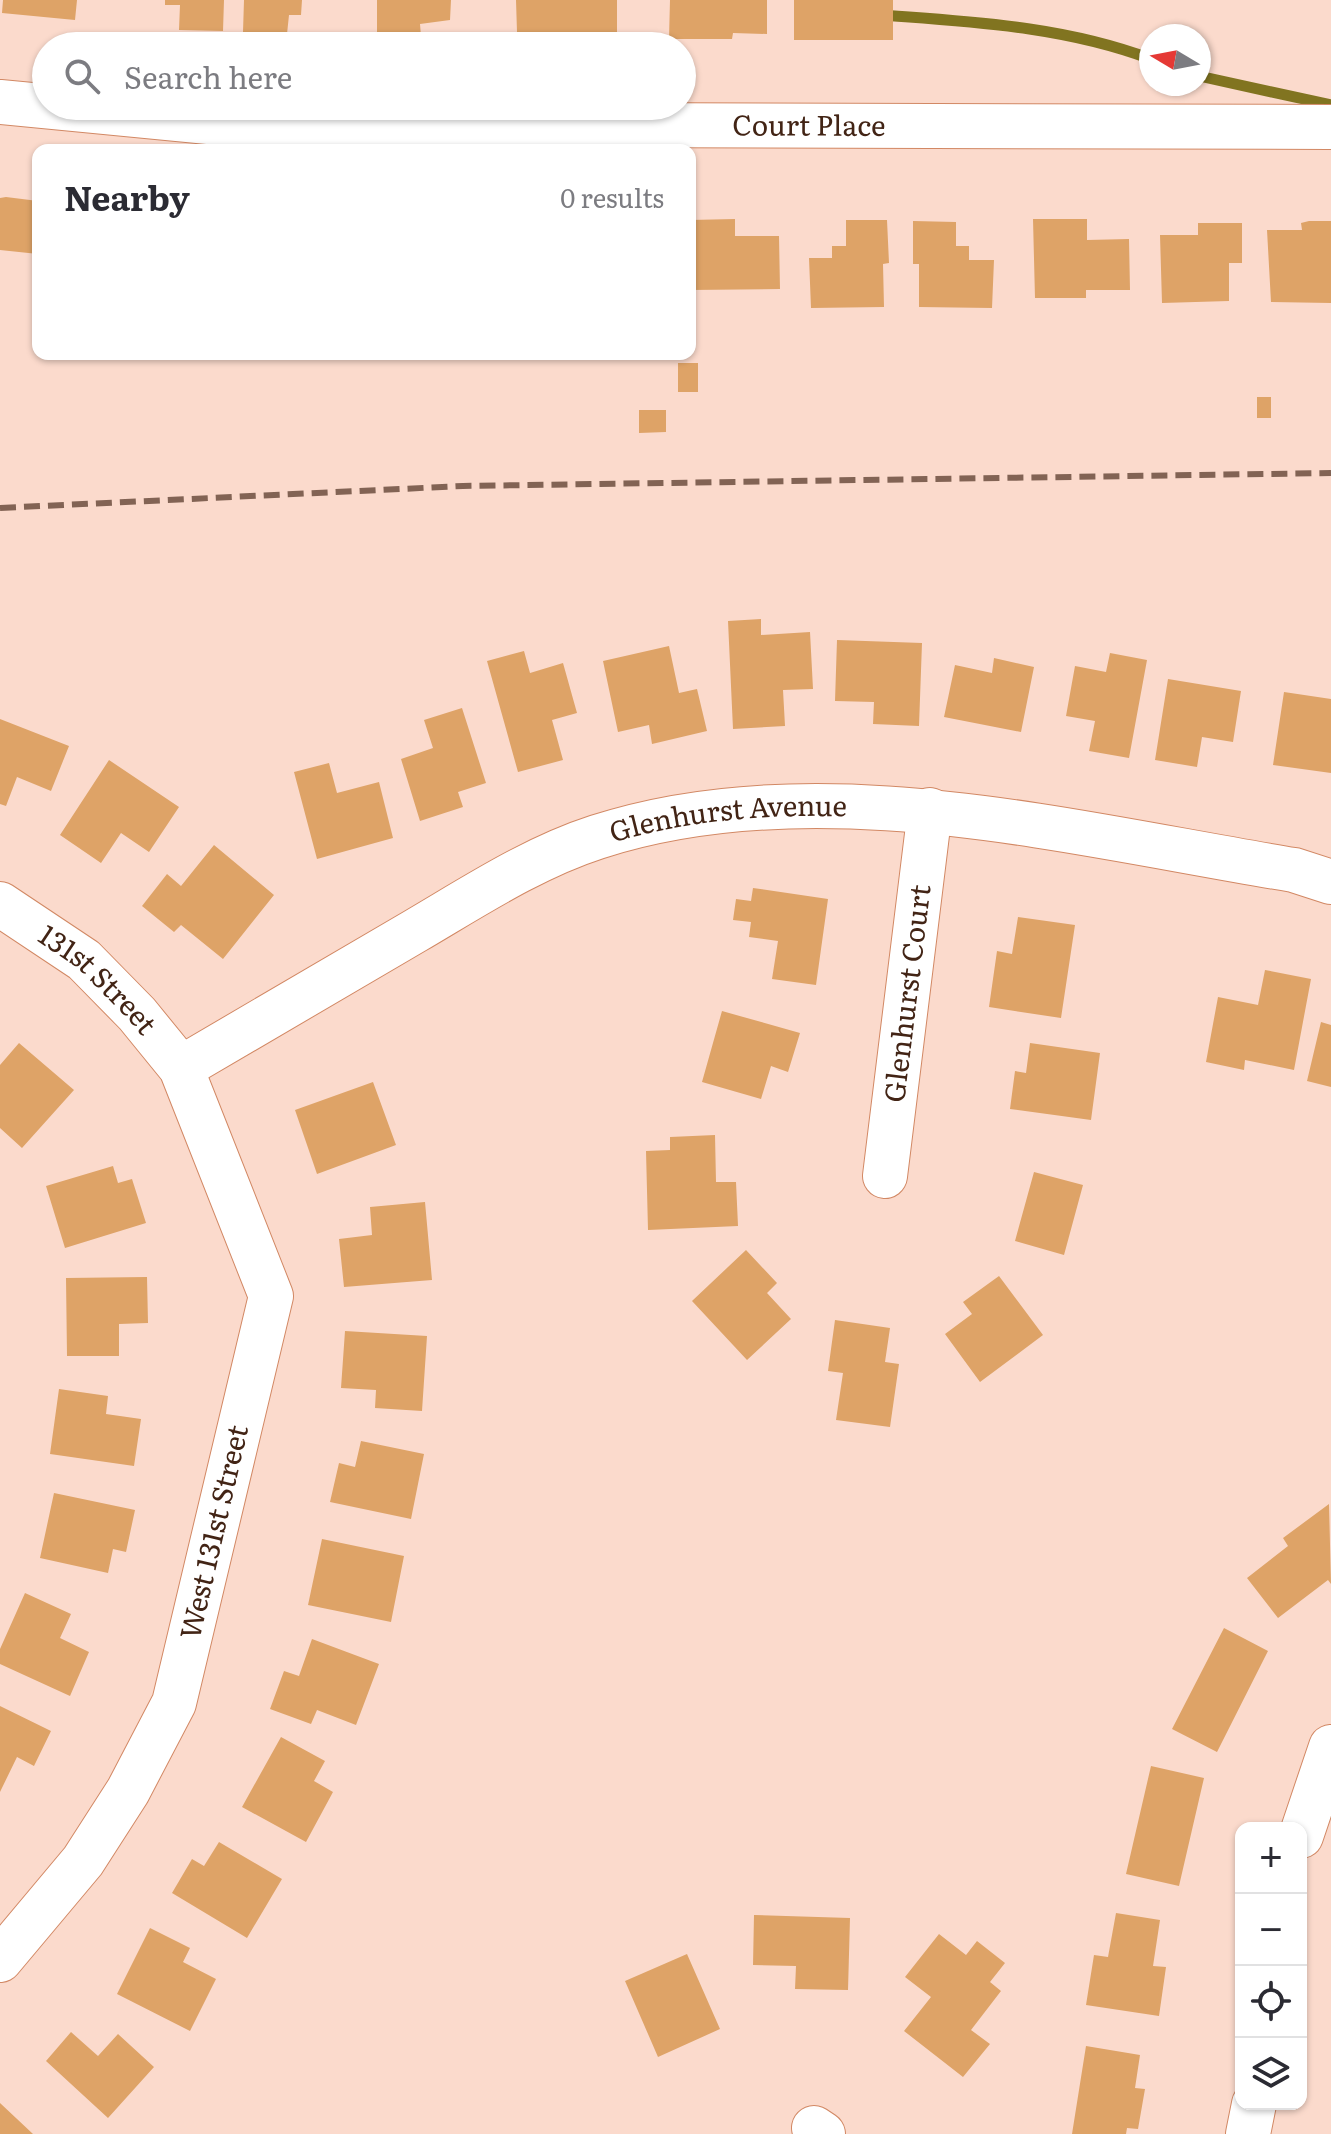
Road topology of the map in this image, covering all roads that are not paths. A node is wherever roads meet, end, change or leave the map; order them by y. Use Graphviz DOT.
graph roads {
  1 [pos="0,102"];
  2 [pos="32,105"];
  3 [pos="187,120"];
  4 [pos="1331,127"];
  5 [pos="930,810"];
  6 [pos="1331,882"];
  7 [pos="0,904"];
  8 [pos="181,1068"];
  9 [pos="885,1176"];
  10 [pos="1331,1747"];
  11 [pos="1305,1822"];
  12 [pos="0,1960"];
  13 [pos="1253,2110"];
  14 [pos="1248,2134"];
  1 -- 2 [label="street, Court Place"];
  3 -- 4 [label="street, Court Place"];
  5 -- 6 [label="street, Glenhurst Avenue"];
  5 -- 8 [label="street, Glenhurst Avenue"];
  5 -- 9 [label="street, Glenhurst Court"];
  7 -- 8 [label="street, 131st Street"];
  8 -- 12 [label="street, West 131st Street"];
  10 -- 11 [label="street"];
  13 -- 14 [label="street"];
}
